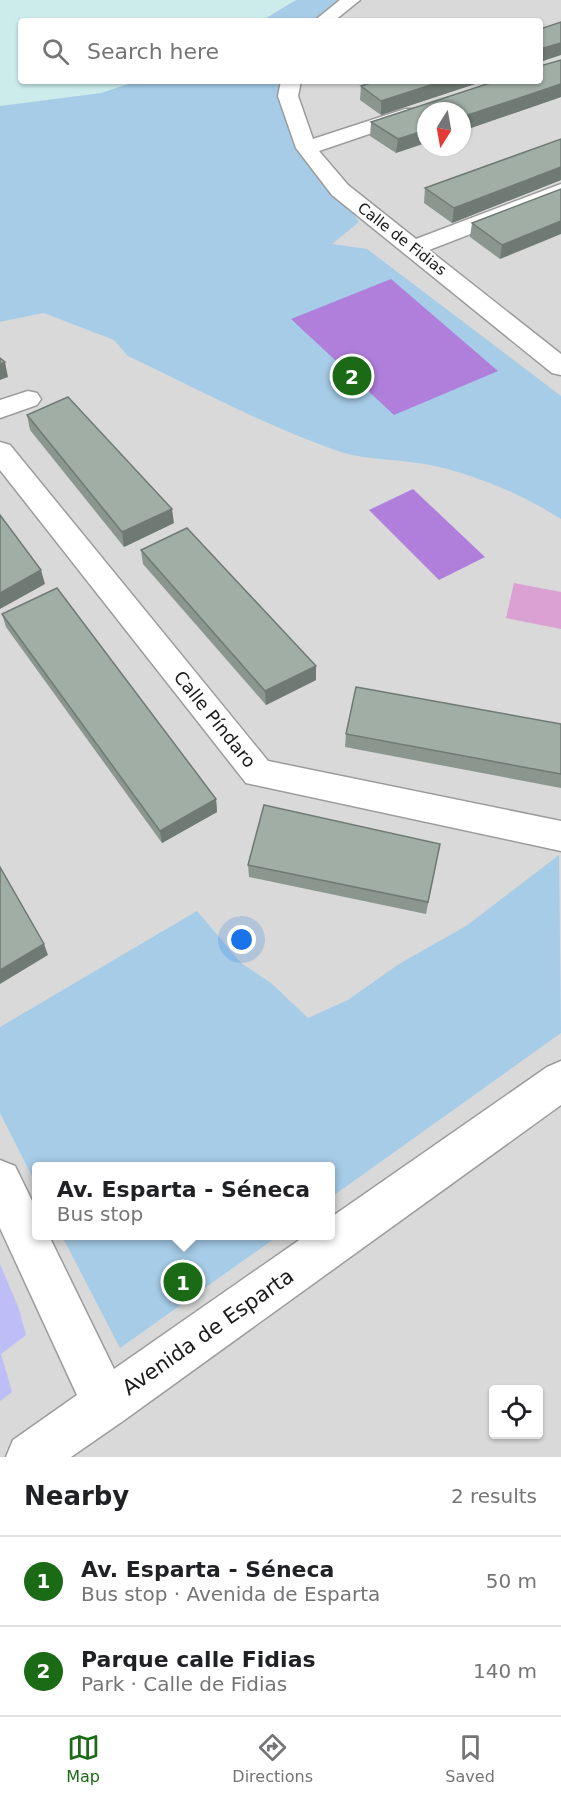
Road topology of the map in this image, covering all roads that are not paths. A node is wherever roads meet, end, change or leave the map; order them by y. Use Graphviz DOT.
graph roads {
  1 [pos="351,0"];
  2 [pos="327,18"];
  3 [pos="290,84"];
  4 [pos="417,112"];
  5 [pos="306,148"];
  6 [pos="561,191"];
  7 [pos="414,248"];
  8 [pos="559,362"];
  9 [pos="28,399"];
  10 [pos="0,410"];
  11 [pos="0,451"];
  12 [pos="561,837"];
  13 [pos="561,1081"];
  14 [pos="0,1181"];
  15 [pos="106,1404"];
  16 [pos="30,1457"];
  1 -- 2 [label="street"];
  3 -- 5 [label="street, Calle de Fidias"];
  4 -- 5 [label="street"];
  5 -- 7 [label="street, Calle de Fidias"];
  6 -- 7 [label="street"];
  7 -- 8 [label="street, Calle de Fidias"];
  9 -- 10 [label="street"];
  11 -- 12 [label="street, Calle Píndaro"];
  13 -- 15 [label="street, Avenida de Esparta"];
  14 -- 15 [label="street"];
  15 -- 16 [label="street, Avenida de Esparta"];
}
